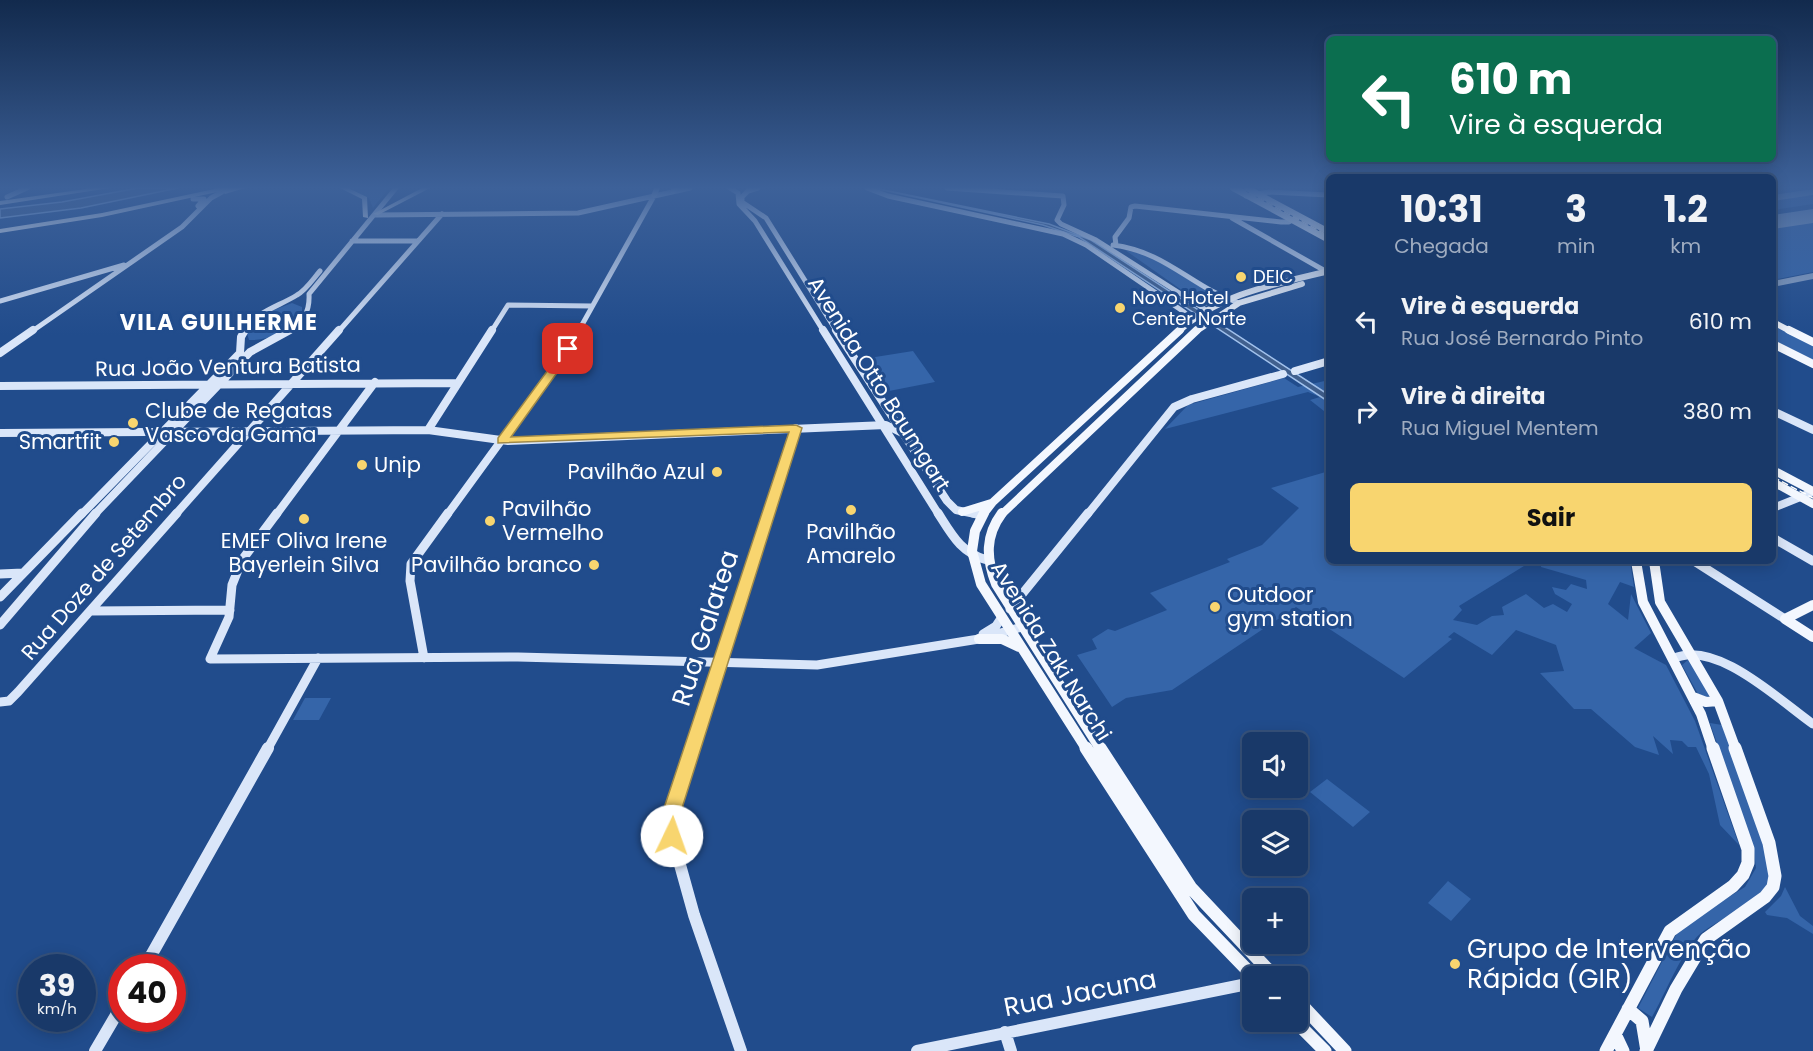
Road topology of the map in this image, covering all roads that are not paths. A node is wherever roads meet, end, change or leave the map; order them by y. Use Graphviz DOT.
graph roads {
  1 [pos="166,237"];
  2 [pos="349,237"];
  3 [pos="355,237"];
  4 [pos="421,237"];
  5 [pos="631,237"];
  6 [pos="765,237"];
  7 [pos="777,237"];
  8 [pos="1067,237"];
  9 [pos="1090,237"];
  10 [pos="1115,237"];
  11 [pos="1264,237"];
  12 [pos="1096,240"];
  13 [pos="352,241"];
  14 [pos="417,241"];
  15 [pos="1116,245"];
  16 [pos="1087,246"];
  17 [pos="1104,246"];
  18 [pos="1133,263"];
  19 [pos="128,264"];
  20 [pos="1324,273"];
  21 [pos="802,279"];
  22 [pos="792,281"];
  23 [pos="0,301"];
  24 [pos="285,301"];
  25 [pos="309,301"];
  26 [pos="1192,301"];
  27 [pos="1224,301"];
  28 [pos="1239,303"];
  29 [pos="592,306"];
  30 [pos="1203,309"];
  31 [pos="1185,312"];
  32 [pos="1209,320"];
  33 [pos="1776,324"];
  34 [pos="1184,326"];
  35 [pos="241,337"];
  36 [pos="267,342"];
  37 [pos="1813,342"];
  38 [pos="1776,346"];
  39 [pos="0,353"];
  40 [pos="1326,362"];
  41 [pos="1813,364"];
  42 [pos="1295,371"];
  43 [pos="1283,374"];
  44 [pos="375,382"];
  45 [pos="292,383"];
  46 [pos="456,383"];
  47 [pos="209,384"];
  48 [pos="218,384"];
  49 [pos="0,386"];
  50 [pos="873,388"];
  51 [pos="862,391"];
  52 [pos="873,411"];
  53 [pos="1776,415"];
  54 [pos="1086,417"];
  55 [pos="1103,418"];
  56 [pos="883,425"];
  57 [pos="1096,425"];
  58 [pos="856,426"];
  59 [pos="796,428"];
  60 [pos="339,430"];
  61 [pos="428,430"];
  62 [pos="1813,430"];
  63 [pos="249,431"];
  64 [pos="160,432"];
  65 [pos="172,432"];
  66 [pos="902,433"];
  67 [pos="0,434"];
  68 [pos="502,441"];
  69 [pos="1776,472"];
  70 [pos="1776,484"];
  71 [pos="1813,492"];
  72 [pos="1800,497"];
  73 [pos="1813,504"];
  74 [pos="1776,507"];
  75 [pos="988,508"];
  76 [pos="962,512"];
  77 [pos="1003,512"];
  78 [pos="994,524"];
  79 [pos="1776,540"];
  80 [pos="971,556"];
  81 [pos="987,560"];
  82 [pos="35,561"];
  83 [pos="1813,561"];
  84 [pos="1636,564"];
  85 [pos="1654,564"];
  86 [pos="1699,564"];
  87 [pos="23,573"];
  88 [pos="0,574"];
  89 [pos="40,576"];
  90 [pos="1640,586"];
  91 [pos="1658,590"];
  92 [pos="0,597"];
  93 [pos="1641,598"];
  94 [pos="1660,602"];
  95 [pos="1813,605"];
  96 [pos="230,610"];
  97 [pos="91,611"];
  98 [pos="1006,613"];
  99 [pos="1785,619"];
  100 [pos="0,625"];
  101 [pos="1017,629"];
  102 [pos="1681,637"];
  103 [pos="1813,637"];
  104 [pos="979,639"];
  105 [pos="1665,644"];
  106 [pos="1024,650"];
  107 [pos="1690,653"];
  108 [pos="318,658"];
  109 [pos="424,658"];
  110 [pos="1673,659"];
  111 [pos="718,664"];
  112 [pos="1693,696"];
  113 [pos="1718,701"];
  114 [pos="5,702"];
  115 [pos="1701,714"];
  116 [pos="1724,718"];
  117 [pos="1813,724"];
  118 [pos="152,954"];
  119 [pos="1243,966"];
  120 [pos="1265,966"];
  121 [pos="1242,986"];
  122 [pos="1628,1009"];
  123 [pos="1308,1012"];
  124 [pos="108,1029"];
  125 [pos="1005,1032"];
  126 [pos="1306,1032"];
  127 [pos="1615,1034"];
  128 [pos="95,1051"];
  129 [pos="741,1051"];
  130 [pos="917,1051"];
  131 [pos="1011,1051"];
  132 [pos="1325,1051"];
  133 [pos="1345,1051"];
  134 [pos="1606,1051"];
  135 [pos="1623,1051"];
  136 [pos="1646,1051"];
  1 -- 19 [label="street"];
  2 -- 24 [label="street"];
  3 -- 13 [label="street"];
  4 -- 14 [label="street, Rua Doze de Setembro"];
  5 -- 29 [label="street"];
  6 -- 22 [label="street, Avenida Otto Baumgart"];
  7 -- 21 [label="street, Avenida Otto Baumgart"];
  8 -- 16 [label="street"];
  9 -- 12 [label="street"];
  10 -- 12 [label="street"];
  10 -- 15 [label="street"];
  11 -- 20 [label="street"];
  12 -- 17 [label="street"];
  13 -- 14 [label="street"];
  13 -- 25 [label="main road"];
  14 -- 45 [label="street, Rua Doze de Setembro"];
  15 -- 17 [label="street"];
  15 -- 18 [label="street"];
  15 -- 27 [label="street"];
  16 -- 17 [label="street"];
  16 -- 31 [label="street"];
  17 -- 18 [label="street"];
  18 -- 26 [label="street"];
  19 -- 23 [label="street"];
  19 -- 39 [label="street"];
  20 -- 27 [label="main road, Avenida Zaki Narchi"];
  20 -- 28 [label="main road, Avenida Zaki Narchi"];
  21 -- 22 [label="street"];
  21 -- 50 [label="street, Avenida Otto Baumgart"];
  22 -- 51 [label="street, Avenida Otto Baumgart"];
  24 -- 25 [label="street"];
  24 -- 35 [label="main road"];
  25 -- 36 [label="street"];
  26 -- 27 [label="main road"];
  26 -- 30 [label="street"];
  27 -- 28 [label="street"];
  27 -- 30 [label="main road, Avenida Zaki Narchi"];
  28 -- 32 [label="main road, Avenida Zaki Narchi"];
  29 -- 46 [label="street"];
  29 -- 68 [label="street"];
  30 -- 31 [label="street"];
  30 -- 32 [label="main road"];
  30 -- 34 [label="main road, Avenida Zaki Narchi"];
  31 -- 34 [label="street"];
  32 -- 55 [label="main road, Avenida Zaki Narchi"];
  33 -- 37 [label="main road"];
  34 -- 54 [label="main road, Avenida Zaki Narchi"];
  35 -- 36 [label="street"];
  35 -- 47 [label="main road"];
  36 -- 48 [label="street"];
  38 -- 41 [label="main road"];
  40 -- 42 [label="street"];
  43 -- 98 [label="street"];
  44 -- 45 [label="street, Rua João Ventura Batista"];
  44 -- 46 [label="street, Rua João Ventura Batista"];
  44 -- 60 [label="street"];
  45 -- 48 [label="street, Rua João Ventura Batista"];
  45 -- 63 [label="street, Rua Doze de Setembro"];
  46 -- 61 [label="street"];
  47 -- 48 [label="street, Rua João Ventura Batista"];
  47 -- 49 [label="street, Rua João Ventura Batista"];
  47 -- 64 [label="street"];
  48 -- 65 [label="street"];
  50 -- 51 [label="street"];
  50 -- 66 [label="main road, Avenida Otto Baumgart"];
  51 -- 52 [label="street, Avenida Otto Baumgart"];
  52 -- 56 [label="street, Avenida Otto Baumgart"];
  52 -- 58 [label="street"];
  53 -- 62 [label="street"];
  54 -- 55 [label="main road"];
  54 -- 57 [label="main road"];
  54 -- 75 [label="main road, Avenida Zaki Narchi"];
  55 -- 57 [label="main road, Avenida Zaki Narchi"];
  56 -- 58 [label="street"];
  56 -- 66 [label="street"];
  56 -- 80 [label="street, Avenida Otto Baumgart"];
  57 -- 77 [label="main road, Avenida Zaki Narchi"];
  58 -- 59 [label="street"];
  59 -- 68 [label="street"];
  59 -- 111 [label="street, Rua Galatea"];
  60 -- 61 [label="street"];
  60 -- 63 [label="street"];
  60 -- 96 [label="street"];
  61 -- 68 [label="street"];
  63 -- 65 [label="street"];
  63 -- 97 [label="street, Rua Doze de Setembro"];
  64 -- 65 [label="street"];
  64 -- 67 [label="street"];
  64 -- 82 [label="street"];
  65 -- 89 [label="street"];
  66 -- 76 [label="street, Avenida Otto Baumgart"];
  68 -- 109 [label="street"];
  69 -- 71 [label="main road"];
  70 -- 72 [label="main road"];
  71 -- 72 [label="street"];
  72 -- 73 [label="main road"];
  72 -- 74 [label="street"];
  75 -- 76 [label="main road"];
  75 -- 76 [label="street, Avenida Otto Baumgart"];
  75 -- 77 [label="main road"];
  75 -- 78 [label="main road"];
  75 -- 80 [label="main road, Avenida Zaki Narchi"];
  77 -- 78 [label="main road, Avenida Zaki Narchi"];
  78 -- 81 [label="main road, Avenida Zaki Narchi"];
  79 -- 83 [label="street"];
  80 -- 81 [label="street"];
  80 -- 98 [label="main road, Avenida Zaki Narchi"];
  81 -- 98 [label="main road, Avenida Zaki Narchi"];
  82 -- 87 [label="street"];
  82 -- 89 [label="street"];
  84 -- 90 [label="main road"];
  85 -- 91 [label="main road"];
  86 -- 99 [label="street"];
  87 -- 88 [label="street"];
  87 -- 92 [label="street"];
  89 -- 100 [label="street"];
  90 -- 91 [label="main road"];
  90 -- 93 [label="main road"];
  91 -- 94 [label="main road"];
  93 -- 94 [label="main road"];
  93 -- 105 [label="main road"];
  94 -- 102 [label="main road"];
  95 -- 99 [label="main road"];
  96 -- 97 [label="street"];
  96 -- 108 [label="street"];
  97 -- 114 [label="street, Rua Doze de Setembro"];
  98 -- 101 [label="main road, Avenida Zaki Narchi"];
  98 -- 104 [label="street"];
  99 -- 103 [label="main road"];
  101 -- 104 [label="street"];
  101 -- 106 [label="main road, Avenida Zaki Narchi"];
  101 -- 120 [label="main road, Avenida Zaki Narchi"];
  102 -- 105 [label="main road"];
  102 -- 107 [label="main road"];
  104 -- 106 [label="main road"];
  104 -- 111 [label="street"];
  105 -- 110 [label="main road"];
  106 -- 119 [label="main road, Avenida Zaki Narchi"];
  107 -- 110 [label="street"];
  107 -- 113 [label="main road"];
  107 -- 117 [label="street"];
  108 -- 109 [label="street"];
  108 -- 118 [label="street"];
  109 -- 111 [label="street"];
  110 -- 112 [label="main road"];
  111 -- 129 [label="street, Rua Galatea"];
  112 -- 113 [label="main road"];
  112 -- 115 [label="main road"];
  113 -- 116 [label="main road"];
  115 -- 116 [label="main road"];
  115 -- 122 [label="main road"];
  116 -- 136 [label="main road"];
  121 -- 125 [label="street, Rua Jacuna"];
  122 -- 127 [label="main road"];
  122 -- 136 [label="main road"];
  123 -- 133 [label="main road"];
  124 -- 128 [label="street"];
  125 -- 130 [label="street, Rua Jacuna"];
  125 -- 131 [label="main road"];
  126 -- 132 [label="main road"];
  127 -- 134 [label="main road"];
  127 -- 135 [label="main road"];
}
